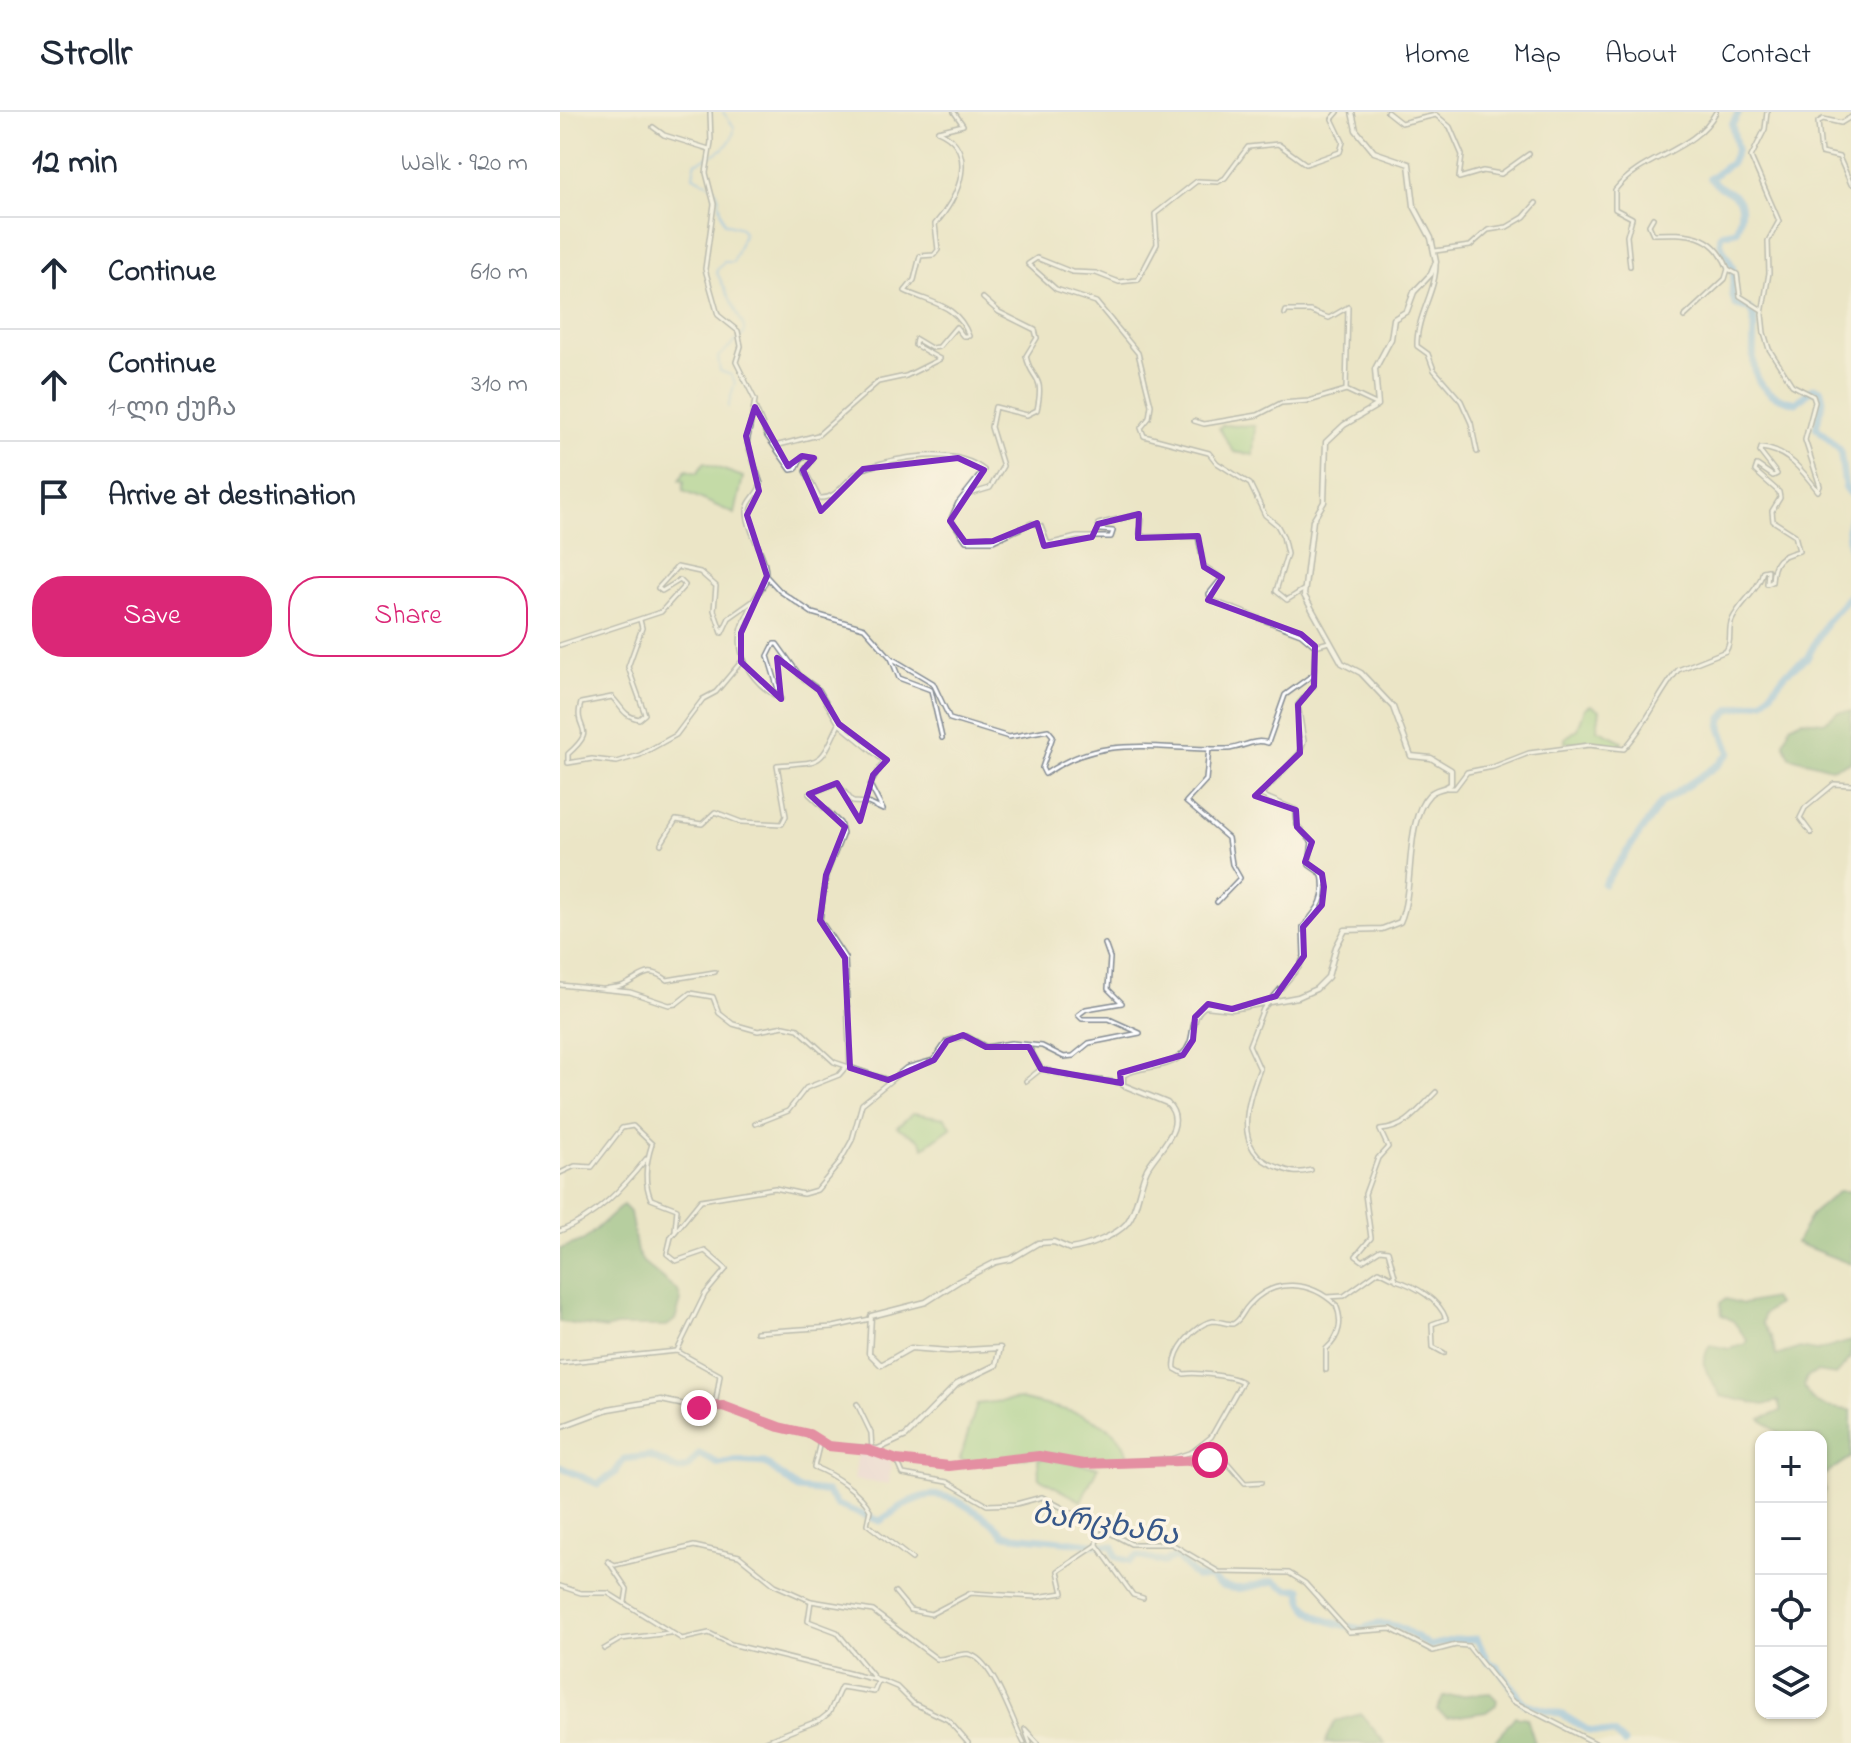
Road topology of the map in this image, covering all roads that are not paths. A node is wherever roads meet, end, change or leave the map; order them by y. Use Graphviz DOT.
graph roads {
  1 [pos="710,112"];
  2 [pos="954,112"];
  3 [pos="1338,112"];
  4 [pos="1352,112"];
  5 [pos="1387,112"];
  6 [pos="1716,112"];
  7 [pos="1767,112"];
  8 [pos="1851,117"];
  9 [pos="653,127"];
  10 [pos="1529,154"];
  11 [pos="708,155"];
  12 [pos="1851,184"];
  13 [pos="1536,203"];
  14 [pos="1653,218"];
  15 [pos="1435,251"];
  16 [pos="1436,262"];
  17 [pos="1630,266"];
  18 [pos="1728,269"];
  19 [pos="983,298"];
  20 [pos="1763,310"];
  21 [pos="1285,314"];
  22 [pos="1684,317"];
  23 [pos="1346,390"];
  24 [pos="1378,405"];
  25 [pos="755,407"];
  26 [pos="1194,421"];
  27 [pos="775,446"];
  28 [pos="1477,452"];
  29 [pos="966,495"];
  30 [pos="767,576"];
  31 [pos="1303,590"];
  32 [pos="753,601"];
  33 [pos="640,620"];
  34 [pos="1329,642"];
  35 [pos="560,645"];
  36 [pos="1315,646"];
  37 [pos="891,658"];
  38 [pos="741,662"];
  39 [pos="1314,674"];
  40 [pos="839,724"];
  41 [pos="942,738"];
  42 [pos="1209,748"];
  43 [pos="1851,785"];
  44 [pos="1447,788"];
  45 [pos="1811,833"];
  46 [pos="661,844"];
  47 [pos="1217,902"];
  48 [pos="1105,944"];
  49 [pos="715,972"];
  50 [pos="560,985"];
  51 [pos="605,989"];
  52 [pos="1266,1004"];
  53 [pos="1029,1047"];
  54 [pos="848,1068"];
  55 [pos="1041,1069"];
  56 [pos="888,1080"];
  57 [pos="1026,1081"];
  58 [pos="1121,1083"];
  59 [pos="1436,1092"];
  60 [pos="755,1124"];
  61 [pos="646,1159"];
  62 [pos="1311,1170"];
  63 [pos="560,1173"];
  64 [pos="560,1231"];
  65 [pos="674,1234"];
  66 [pos="1396,1280"];
  67 [pos="1327,1297"];
  68 [pos="870,1319"];
  69 [pos="756,1332"];
  70 [pos="677,1351"];
  71 [pos="1444,1353"];
  72 [pos="560,1363"];
  73 [pos="1326,1370"];
  74 [pos="857,1404"];
  75 [pos="715,1406"];
  76 [pos="560,1427"];
  77 [pos="820,1442"];
  78 [pos="870,1450"];
  79 [pos="897,1460"];
  80 [pos="1152,1461"];
  81 [pos="1262,1482"];
  82 [pos="1099,1526"];
  83 [pos="1098,1543"];
  84 [pos="912,1559"];
  85 [pos="560,1586"];
  86 [pos="895,1592"];
  87 [pos="1143,1598"];
  88 [pos="811,1601"];
  89 [pos="625,1602"];
  90 [pos="669,1633"];
  91 [pos="604,1649"];
  92 [pos="878,1682"];
  93 [pos="761,1743"];
  94 [pos="968,1743"];
  95 [pos="1024,1743"];
  96 [pos="1030,1743"];
  97 [pos="1038,1743"];
  98 [pos="1595,1743"];
  1 -- 11 [label="street"];
  2 -- 27 [label="street"];
  3 -- 31 [label="street"];
  4 -- 15 [label="street"];
  5 -- 10 [label="street"];
  6 -- 17 [label="street"];
  7 -- 20 [label="street"];
  8 -- 12 [label="street"];
  9 -- 11 [label="street"];
  11 -- 25 [label="street"];
  13 -- 15 [label="street"];
  14 -- 18 [label="street"];
  15 -- 16 [label="street"];
  16 -- 24 [label="street"];
  16 -- 28 [label="street"];
  18 -- 20 [label="street"];
  18 -- 22 [label="street"];
  19 -- 29 [label="street"];
  20 -- 44 [label="street"];
  21 -- 23 [label="street"];
  23 -- 24 [label="street"];
  23 -- 26 [label="street"];
  24 -- 31 [label="street"];
  25 -- 27 [label="street"];
  25 -- 30 [label="street"];
  27 -- 29 [label="street"];
  29 -- 36 [label="street"];
  30 -- 32 [label="street"];
  30 -- 37 [label="street"];
  31 -- 34 [label="street"];
  32 -- 33 [label="street"];
  32 -- 38 [label="street"];
  33 -- 35 [label="street"];
  33 -- 38 [label="street"];
  34 -- 36 [label="street"];
  34 -- 44 [label="street"];
  36 -- 39 [label="street"];
  37 -- 41 [label="street"];
  37 -- 42 [label="street"];
  38 -- 40 [label="street"];
  39 -- 42 [label="street"];
  39 -- 52 [label="street"];
  40 -- 46 [label="street"];
  40 -- 54 [label="street"];
  42 -- 47 [label="street"];
  43 -- 45 [label="street"];
  44 -- 52 [label="street"];
  48 -- 53 [label="street"];
  49 -- 51 [label="street"];
  50 -- 51 [label="street"];
  51 -- 54 [label="street"];
  52 -- 58 [label="street"];
  52 -- 62 [label="street"];
  53 -- 55 [label="street"];
  53 -- 56 [label="street"];
  54 -- 56 [label="street"];
  54 -- 60 [label="street"];
  55 -- 57 [label="street"];
  55 -- 58 [label="street"];
  56 -- 65 [label="street"];
  58 -- 68 [label="street"];
  59 -- 66 [label="street"];
  61 -- 63 [label="street"];
  61 -- 64 [label="street"];
  61 -- 65 [label="street"];
  65 -- 70 [label="street"];
  66 -- 67 [label="street"];
  66 -- 71 [label="street"];
  67 -- 73 [label="street"];
  67 -- 80 [label="street"];
  68 -- 69 [label="street"];
  68 -- 78 [label="street"];
  70 -- 72 [label="street"];
  70 -- 75 [label="street"];
  74 -- 78 [label="street"];
  75 -- 76 [label="street"];
  75 -- 77 [label="street"];
  77 -- 78 [label="street"];
  77 -- 84 [label="street"];
  78 -- 79 [label="street"];
  79 -- 80 [label="street"];
  79 -- 82 [label="street"];
  80 -- 81 [label="street"];
  82 -- 83 [label="street"];
  82 -- 98 [label="street"];
  83 -- 86 [label="street"];
  83 -- 87 [label="street"];
  85 -- 89 [label="street"];
  88 -- 89 [label="street"];
  88 -- 92 [label="street"];
  88 -- 95 [label="street"];
  89 -- 90 [label="street"];
  90 -- 91 [label="street"];
  90 -- 92 [label="street"];
  92 -- 93 [label="street"];
  92 -- 94 [label="street"];
  96 -- 97 [label="street"];
}
